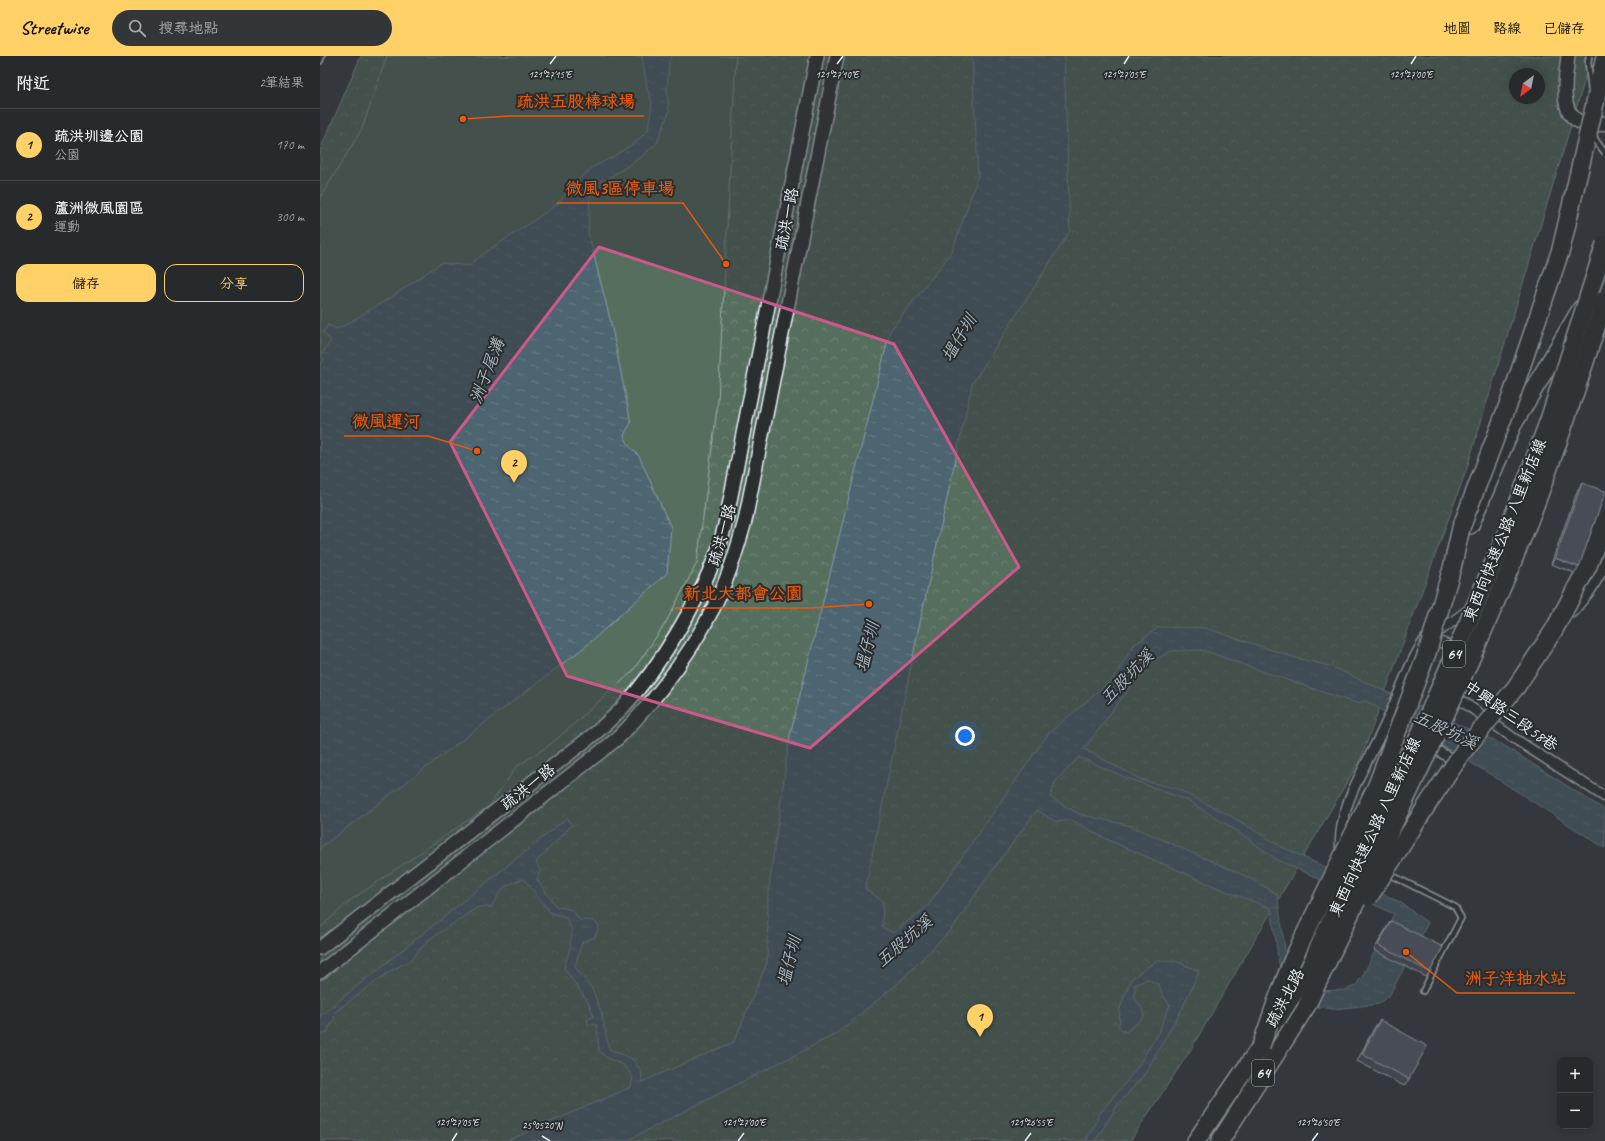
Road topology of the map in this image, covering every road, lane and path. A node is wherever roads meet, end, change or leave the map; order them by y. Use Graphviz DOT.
graph roads {
  1 [pos="322,56"];
  2 [pos="817,56"];
  3 [pos="837,56"];
  4 [pos="1568,56"];
  5 [pos="1589,56"];
  6 [pos="1605,56"];
  7 [pos="320,61"];
  8 [pos="1605,123"];
  9 [pos="1605,153"];
  10 [pos="1605,244"];
  11 [pos="1605,271"];
  12 [pos="1605,299"];
  13 [pos="1605,322"];
  14 [pos="1605,520"];
  15 [pos="1605,558"];
  16 [pos="1452,568"];
  17 [pos="1494,592"];
  18 [pos="1554,630"];
  19 [pos="1430,638"];
  20 [pos="1467,653"];
  21 [pos="1460,764"];
  22 [pos="1605,797"];
  23 [pos="1349,800"];
  24 [pos="1388,819"];
  25 [pos="1340,850"];
  26 [pos="1370,864"];
  27 [pos="1348,909"];
  28 [pos="320,948"];
  29 [pos="320,972"];
  30 [pos="1423,991"];
  31 [pos="1307,1005"];
  32 [pos="1261,1046"];
  33 [pos="1196,1141"];
  34 [pos="1219,1141"];
  1 -- 7 [label="lane"];
  2 -- 28 [label="street, 疏洪一路"];
  3 -- 29 [label="street, 疏洪一路"];
  4 -- 8 [label="street"];
  5 -- 9 [label="lane, bridge"];
  6 -- 16 [label="highway, bridge"];
  10 -- 32 [label="highway, 東西向快速公路 八里新店線 / 64, bridge"];
  11 -- 16 [label="highway, bridge"];
  12 -- 31 [label="highway, 東西向快速公路 八里新店線 / 64, bridge"];
  13 -- 17 [label="street, 中興路三段58巷"];
  14 -- 18 [label="highway, bridge"];
  15 -- 18 [label="highway, bridge"];
  16 -- 32 [label="highway, bridge"];
  17 -- 19 [label="street"];
  17 -- 20 [label="street, 中興路三段58巷"];
  18 -- 31 [label="highway, bridge"];
  19 -- 20 [label="street"];
  19 -- 23 [label="street"];
  20 -- 22 [label="street, 中興路三段58巷"];
  21 -- 24 [label="street, 疏洪北路"];
  23 -- 24 [label="street"];
  23 -- 25 [label="street"];
  24 -- 26 [label="street, 疏洪北路"];
  25 -- 26 [label="street"];
  25 -- 27 [label="street"];
  26 -- 27 [label="street, 疏洪北路"];
  26 -- 30 [label="lane"];
  27 -- 34 [label="street, 疏洪北路"];
  31 -- 34 [label="highway, 東西向快速公路 八里新店線 / 64"];
  32 -- 33 [label="highway, 東西向快速公路 八里新店線 / 64"];
}
